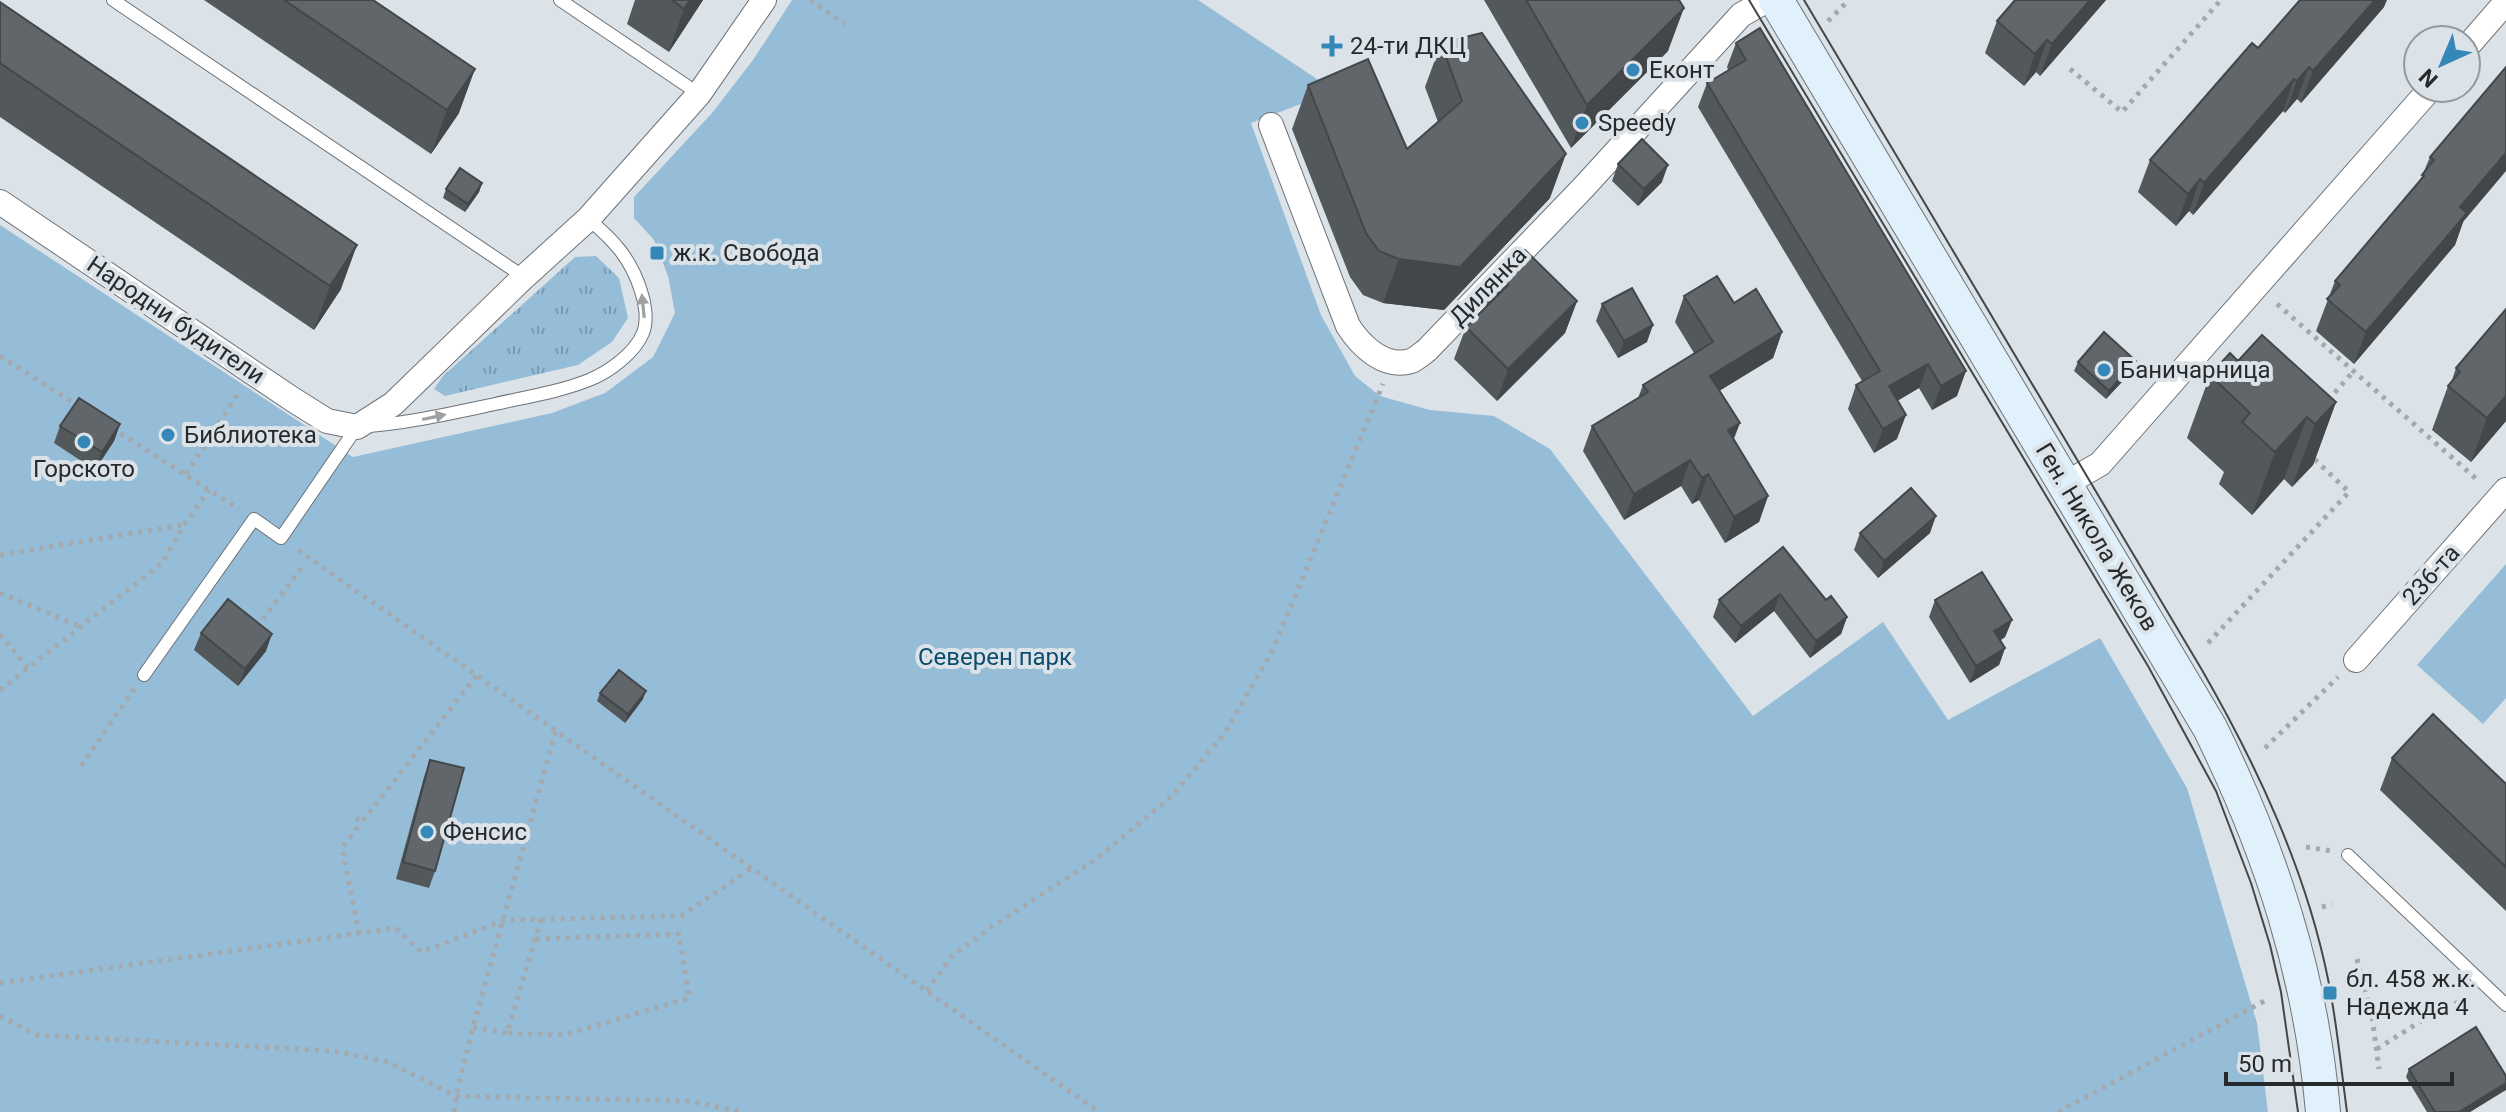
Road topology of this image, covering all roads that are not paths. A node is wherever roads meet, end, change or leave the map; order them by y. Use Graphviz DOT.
graph roads {
  1 [pos="113,0"];
  2 [pos="560,0"];
  3 [pos="764,0"];
  4 [pos="1767,0"];
  5 [pos="1776,0"];
  6 [pos="2506,2"];
  7 [pos="577,5"];
  8 [pos="2482,30"];
  9 [pos="699,94"];
  10 [pos="2417,104"];
  11 [pos="1271,125"];
  12 [pos="0,202"];
  13 [pos="588,219"];
  14 [pos="524,277"];
  15 [pos="357,427"];
  16 [pos="2065,484"];
  17 [pos="2502,494"];
  18 [pos="2356,660"];
  19 [pos="144,675"];
  20 [pos="2348,855"];
  21 [pos="2506,1005"];
  22 [pos="2323,1112"];
  1 -- 14 [label="lane"];
  2 -- 7 [label="lane"];
  3 -- 9 [label="street"];
  4 -- 11 [label="street, Дилянка"];
  5 -- 16 [label="street, Ген. Никола Жеков"];
  6 -- 8 [label="street"];
  7 -- 9 [label="lane"];
  9 -- 13 [label="street"];
  10 -- 16 [label="street"];
  12 -- 15 [label="street, Народни будители"];
  13 -- 14 [label="street"];
  15 -- 13 [label="lane, one-way"];
  14 -- 15 [label="street"];
  15 -- 19 [label="lane"];
  16 -- 22 [label="street, Ген. Никола Жеков"];
  17 -- 18 [label="street, 236-та"];
  20 -- 21 [label="lane"];
}
